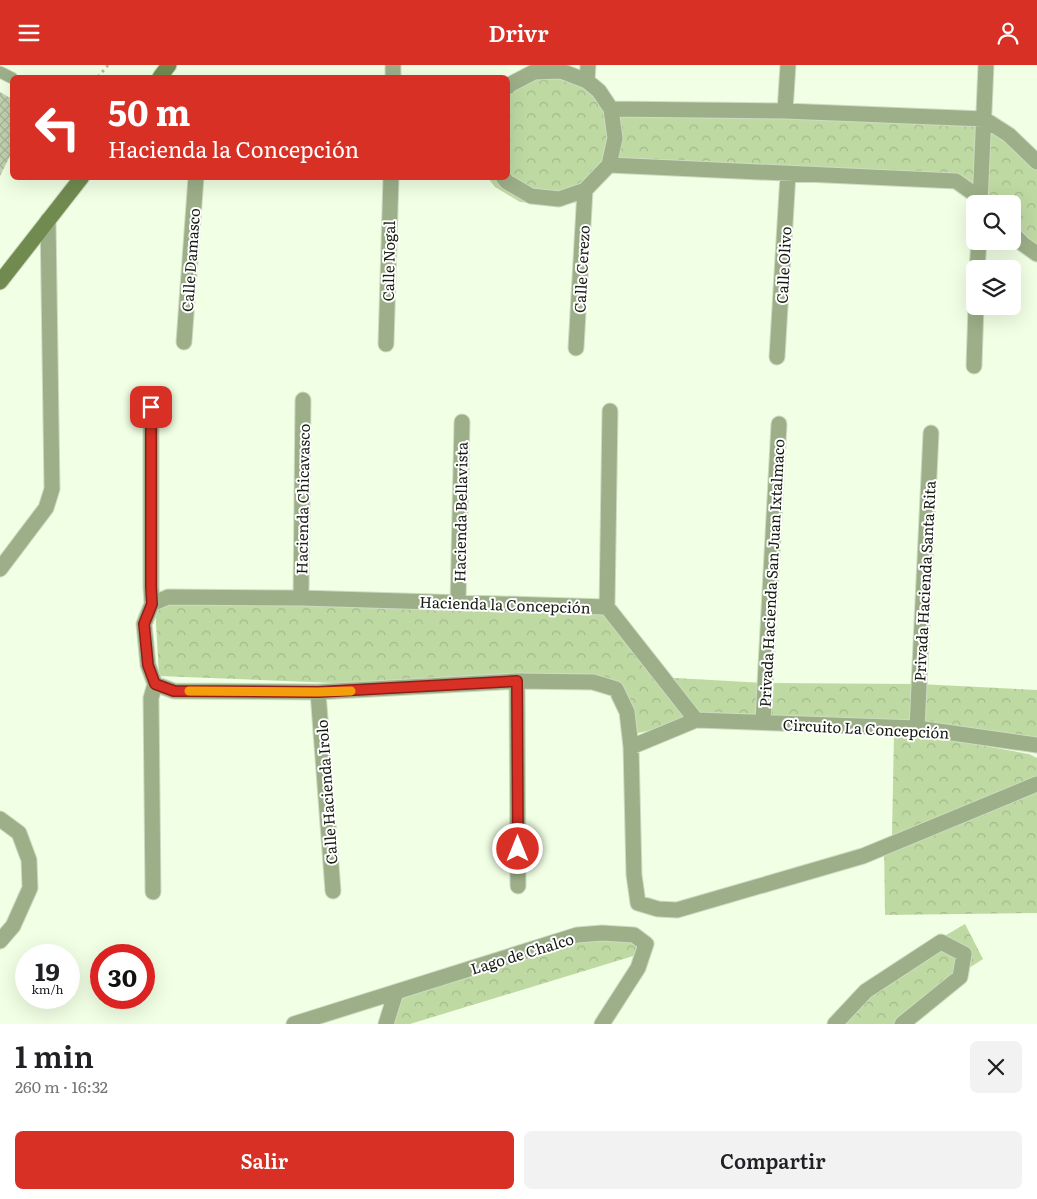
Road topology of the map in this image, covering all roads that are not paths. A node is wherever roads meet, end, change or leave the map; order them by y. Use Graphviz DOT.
graph roads {
  1 [pos="170,65"];
  2 [pos="588,65"];
  3 [pos="788,65"];
  4 [pos="986,65"];
  5 [pos="162,75"];
  6 [pos="587,81"];
  7 [pos="510,84"];
  8 [pos="611,109"];
  9 [pos="785,111"];
  10 [pos="984,119"];
  11 [pos="1037,162"];
  12 [pos="609,165"];
  13 [pos="788,174"];
  14 [pos="80,180"];
  15 [pos="196,180"];
  16 [pos="390,180"];
  17 [pos="505,180"];
  18 [pos="585,190"];
  19 [pos="973,195"];
  20 [pos="982,195"];
  21 [pos="48,220"];
  22 [pos="1021,242"];
  23 [pos="1037,254"];
  24 [pos="0,282"];
  25 [pos="976,315"];
  26 [pos="184,342"];
  27 [pos="386,344"];
  28 [pos="576,349"];
  29 [pos="777,357"];
  30 [pos="974,366"];
  31 [pos="303,400"];
  32 [pos="151,407"];
  33 [pos="610,411"];
  34 [pos="462,422"];
  35 [pos="779,424"];
  36 [pos="931,433"];
  37 [pos="0,569"];
  38 [pos="301,598"];
  39 [pos="458,603"];
  40 [pos="152,604"];
  41 [pos="607,607"];
  42 [pos="517,681"];
  43 [pos="155,684"];
  44 [pos="318,692"];
  45 [pos="696,720"];
  46 [pos="763,722"];
  47 [pos="917,728"];
  48 [pos="1036,745"];
  49 [pos="630,747"];
  50 [pos="1037,784"];
  51 [pos="0,819"];
  52 [pos="518,886"];
  53 [pos="333,891"];
  54 [pos="153,893"];
  55 [pos="0,941"];
  56 [pos="396,992"];
  57 [pos="294,1024"];
  58 [pos="386,1024"];
  59 [pos="602,1024"];
  60 [pos="835,1024"];
  61 [pos="902,1024"];
  1 -- 5 [label="street"];
  2 -- 6 [label="street"];
  3 -- 9 [label="street"];
  4 -- 10 [label="street"];
  6 -- 7 [label="street"];
  6 -- 8 [label="street"];
  8 -- 9 [label="street"];
  8 -- 12 [label="street"];
  9 -- 10 [label="street"];
  10 -- 11 [label="street"];
  10 -- 20 [label="street"];
  12 -- 13 [label="street"];
  12 -- 18 [label="street"];
  13 -- 19 [label="street"];
  13 -- 29 [label="street, Calle Olivo"];
  14 -- 21 [label="street"];
  15 -- 26 [label="street, Calle Damasco"];
  16 -- 27 [label="street, Calle Nogal"];
  17 -- 18 [label="street"];
  18 -- 28 [label="street, Calle Cerezo"];
  21 -- 24 [label="street"];
  21 -- 37 [label="street"];
  22 -- 23 [label="street"];
  25 -- 30 [label="street"];
  31 -- 38 [label="street, Hacienda Chicavasco"];
  32 -- 40 [label="street"];
  33 -- 41 [label="street"];
  34 -- 39 [label="street, Hacienda Bellavista"];
  35 -- 46 [label="street, Privada Hacienda San Juan Ixtalmaco"];
  36 -- 47 [label="street, Privada Hacienda Santa Rita"];
  38 -- 39 [label="street, Hacienda la Concepción"];
  38 -- 40 [label="street, Hacienda la Concepción"];
  39 -- 41 [label="street, Hacienda la Concepción"];
  40 -- 43 [label="street"];
  41 -- 45 [label="street, Hacienda la Concepción"];
  42 -- 44 [label="street"];
  42 -- 49 [label="street"];
  42 -- 52 [label="street"];
  43 -- 44 [label="street"];
  43 -- 54 [label="street"];
  44 -- 53 [label="street, Calle Hacienda Irolo"];
  45 -- 46 [label="street, Circuito La Concepción"];
  45 -- 49 [label="street"];
  46 -- 47 [label="street, Circuito La Concepción"];
  47 -- 48 [label="street, Circuito La Concepción"];
  49 -- 50 [label="street"];
  51 -- 55 [label="street"];
  56 -- 57 [label="street, Lago de Chalco"];
  56 -- 58 [label="street"];
  56 -- 59 [label="street, Lago de Chalco"];
  60 -- 61 [label="street"];
}
